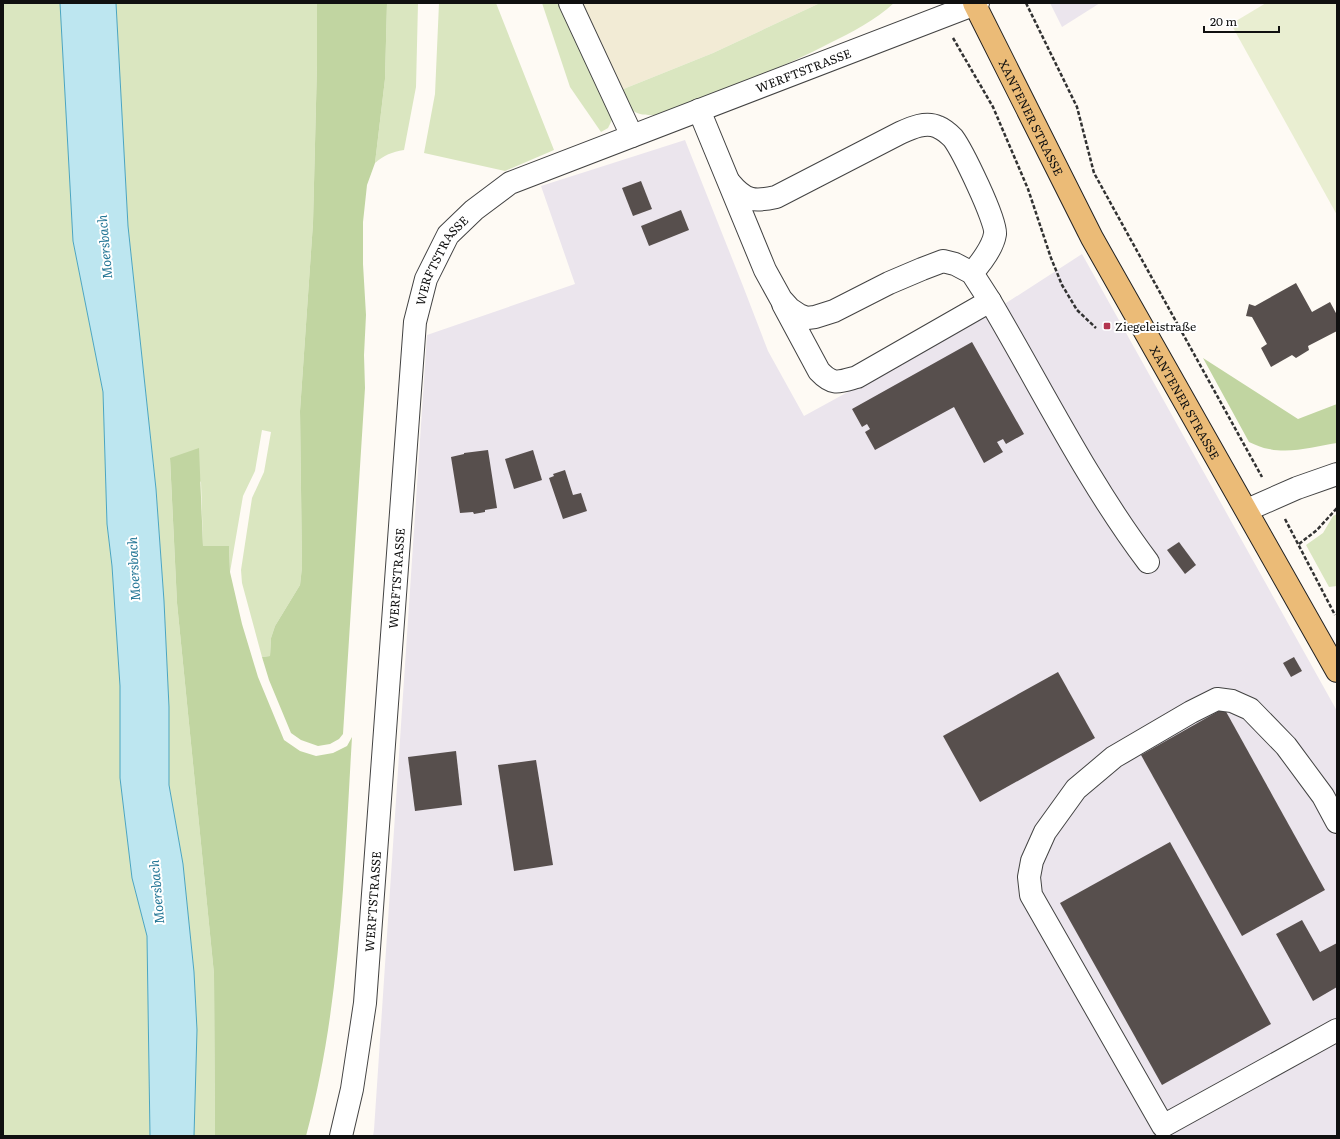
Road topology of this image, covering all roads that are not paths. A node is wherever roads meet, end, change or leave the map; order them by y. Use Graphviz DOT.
graph roads {
  1 [pos="570,3"];
  2 [pos="975,3"];
  3 [pos="699,110"];
  4 [pos="632,136"];
  5 [pos="729,182"];
  6 [pos="972,273"];
  7 [pos="781,299"];
  8 [pos="990,301"];
  9 [pos="1337,474"];
  10 [pos="1247,510"];
  11 [pos="1148,562"];
  12 [pos="1337,671"];
  13 [pos="1337,822"];
  14 [pos="1337,1030"];
  15 [pos="341,1136"];
  1 -- 4 [label="street"];
  2 -- 3 [label="street, WERFTSTRASSE"];
  2 -- 10 [label="main road, XANTENER STRASSE"];
  3 -- 4 [label="street, WERFTSTRASSE"];
  3 -- 5 [label="street"];
  4 -- 15 [label="street, WERFTSTRASSE"];
  5 -- 6 [label="street"];
  5 -- 7 [label="street"];
  6 -- 7 [label="street"];
  6 -- 8 [label="street"];
  7 -- 8 [label="street"];
  8 -- 11 [label="street"];
  9 -- 10 [label="street"];
  10 -- 12 [label="main road, XANTENER STRASSE"];
  13 -- 14 [label="street"];
}
